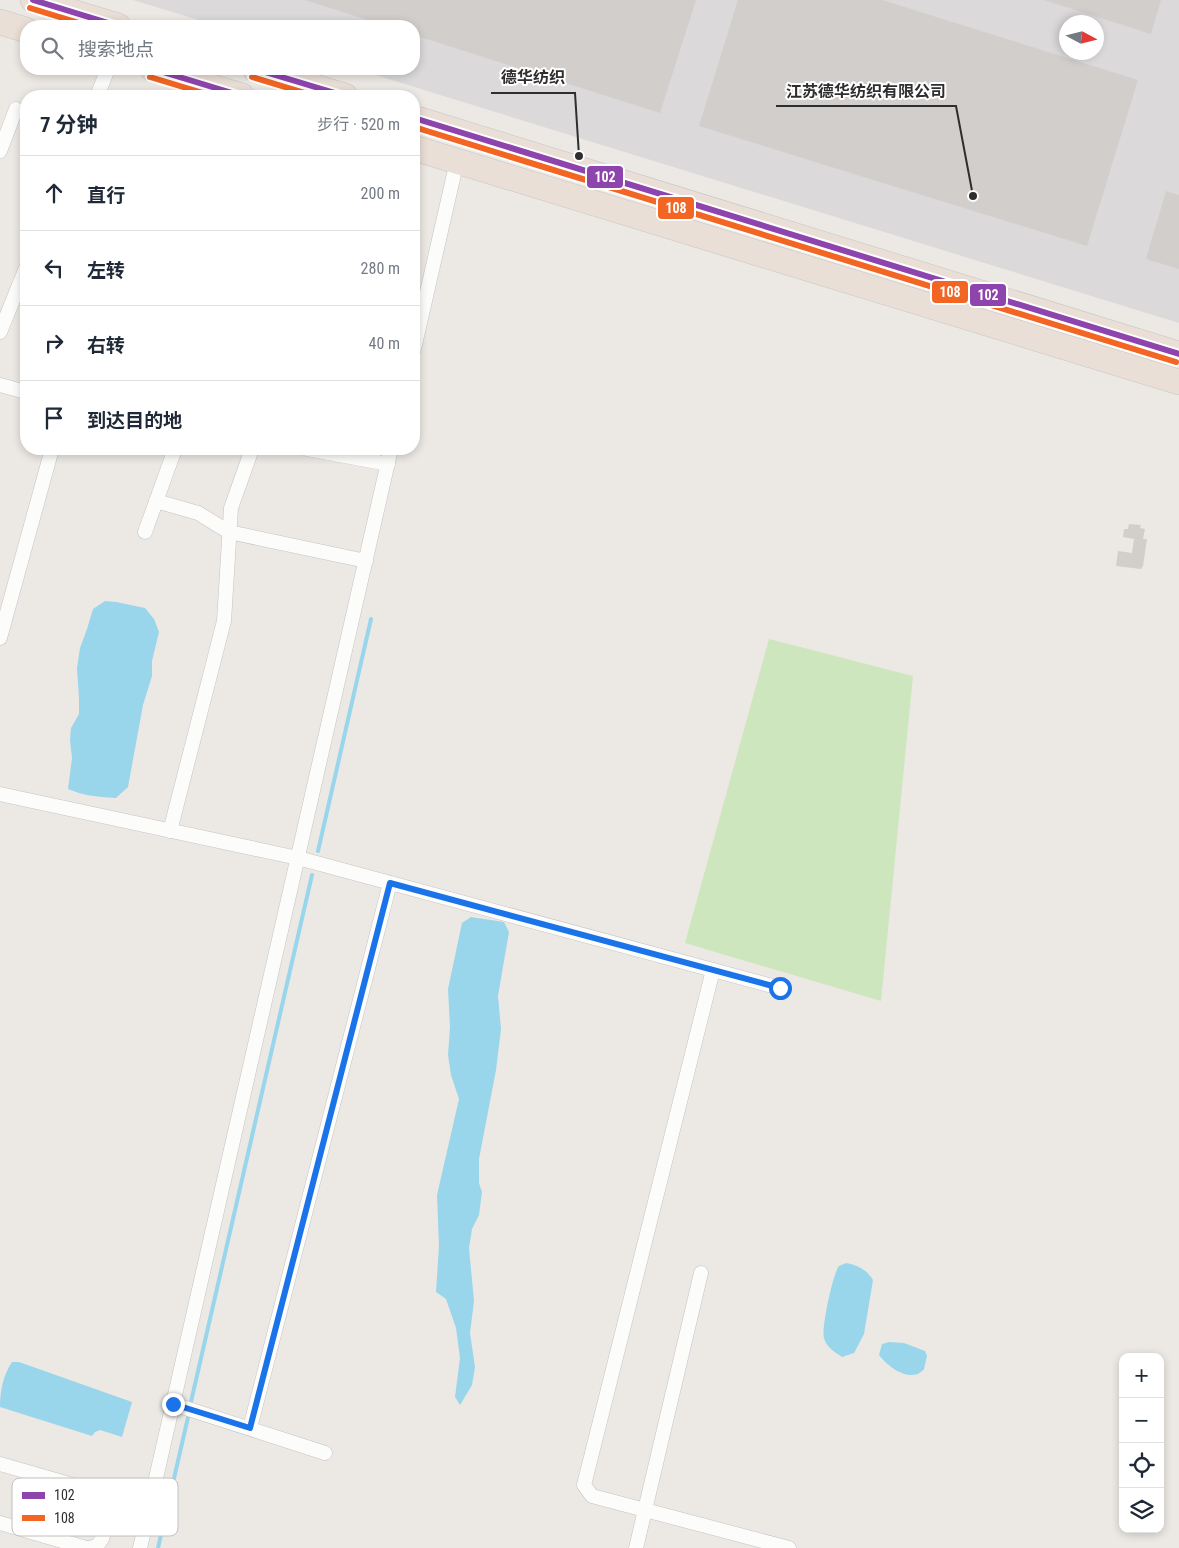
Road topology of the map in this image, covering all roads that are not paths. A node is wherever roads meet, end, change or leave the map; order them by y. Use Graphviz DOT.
graph roads {
  1 [pos="33,0"];
  2 [pos="98,20"];
  3 [pos="0,22"];
  4 [pos="20,28"];
  5 [pos="106,75"];
  6 [pos="164,75"];
  7 [pos="276,75"];
  8 [pos="187,88"];
  9 [pos="99,90"];
  10 [pos="201,90"];
  11 [pos="325,90"];
  12 [pos="16,109"];
  13 [pos="420,120"];
  14 [pos="420,150"];
  15 [pos="0,151"];
  16 [pos="458,161"];
  17 [pos="20,283"];
  18 [pos="420,323"];
  19 [pos="0,332"];
  20 [pos="1179,354"];
  21 [pos="1179,382"];
  22 [pos="0,385"];
  23 [pos="20,390"];
  24 [pos="50,455"];
  25 [pos="173,455"];
  26 [pos="250,455"];
  27 [pos="339,455"];
  28 [pos="390,455"];
  29 [pos="388,464"];
  30 [pos="156,501"];
  31 [pos="145,532"];
  32 [pos="229,532"];
  33 [pos="366,561"];
  34 [pos="0,638"];
  35 [pos="0,794"];
  36 [pos="170,831"];
  37 [pos="298,858"];
  38 [pos="390,883"];
  39 [pos="713,970"];
  40 [pos="780,988"];
  41 [pos="701,1273"];
  42 [pos="184,1408"];
  43 [pos="250,1428"];
  44 [pos="325,1453"];
  45 [pos="0,1464"];
  46 [pos="49,1478"];
  47 [pos="159,1478"];
  48 [pos="645,1510"];
  49 [pos="46,1536"];
  50 [pos="103,1536"];
  51 [pos="88,1548"];
  52 [pos="636,1548"];
  53 [pos="789,1548"];
  1 -- 2 [label="highway"];
  3 -- 4 [label="highway"];
  5 -- 9 [label="street"];
  6 -- 8 [label="highway"];
  7 -- 11 [label="highway"];
  8 -- 10 [label="highway"];
  12 -- 15 [label="street"];
  13 -- 20 [label="highway"];
  14 -- 16 [label="highway"];
  16 -- 18 [label="street"];
  16 -- 21 [label="highway"];
  17 -- 19 [label="street"];
  22 -- 23 [label="street"];
  24 -- 34 [label="street"];
  25 -- 30 [label="street"];
  26 -- 32 [label="street"];
  27 -- 29 [label="street"];
  28 -- 29 [label="street"];
  29 -- 33 [label="street"];
  30 -- 31 [label="street"];
  30 -- 32 [label="street"];
  32 -- 33 [label="street"];
  32 -- 36 [label="street"];
  33 -- 37 [label="street"];
  35 -- 36 [label="street"];
  36 -- 37 [label="street"];
  37 -- 38 [label="street"];
  37 -- 42 [label="street"];
  38 -- 39 [label="street"];
  38 -- 43 [label="street"];
  39 -- 40 [label="street"];
  39 -- 48 [label="street"];
  41 -- 48 [label="street"];
  42 -- 43 [label="street"];
  42 -- 47 [label="street"];
  43 -- 44 [label="street"];
  45 -- 46 [label="street"];
  48 -- 52 [label="street"];
  48 -- 53 [label="street"];
  49 -- 51 [label="street"];
  50 -- 51 [label="street"];
}
